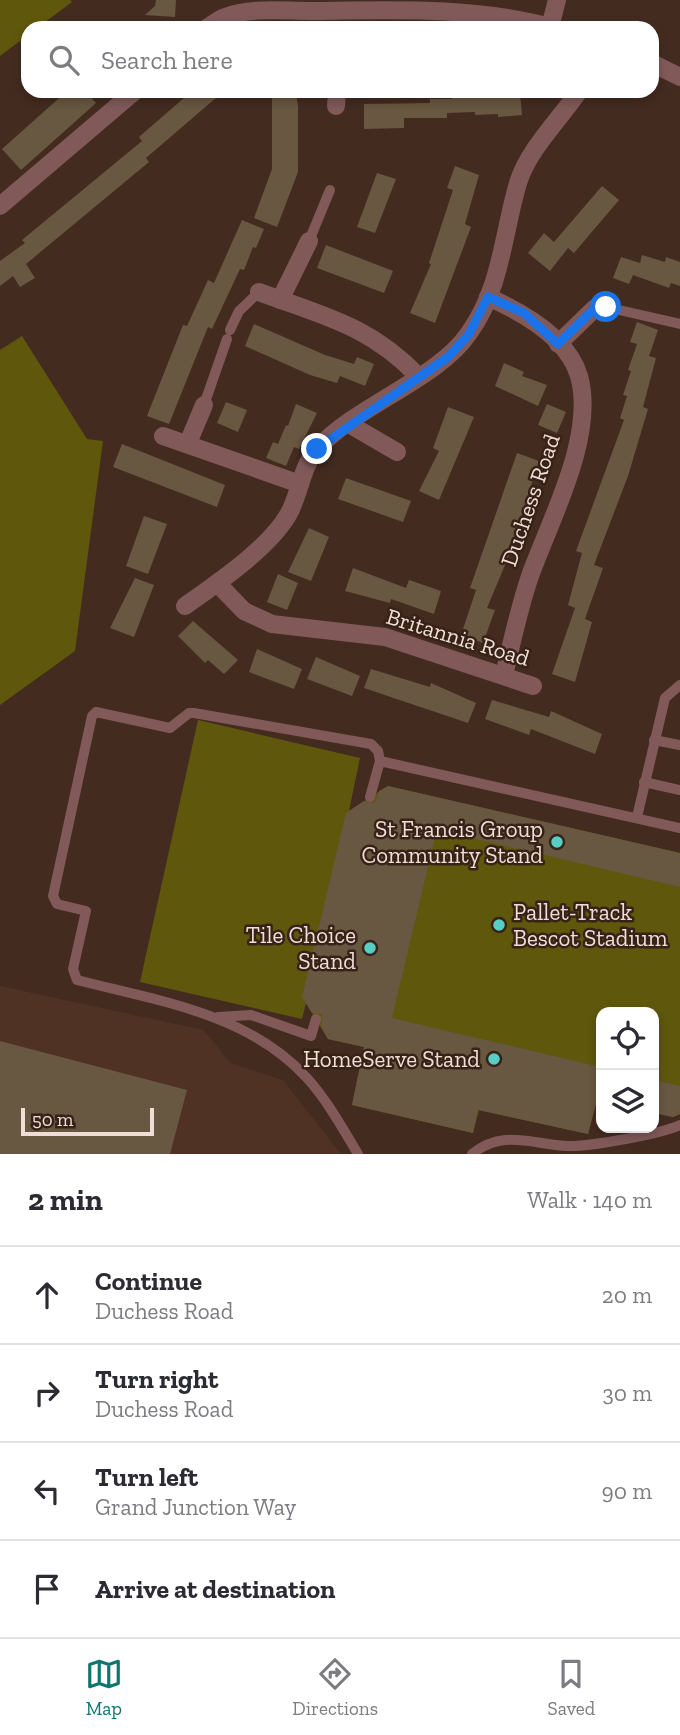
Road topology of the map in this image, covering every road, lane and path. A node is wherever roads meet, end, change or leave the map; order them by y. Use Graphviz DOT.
graph roads {
  1 [pos="557,0"];
  2 [pos="247,6"];
  3 [pos="334,19"];
  4 [pos="218,21"];
  5 [pos="525,21"];
  6 [pos="553,21"];
  7 [pos="659,66"];
  8 [pos="680,77"];
  9 [pos="127,98"];
  10 [pos="574,98"];
  11 [pos="330,190"];
  12 [pos="0,206"];
  13 [pos="309,241"];
  14 [pos="259,292"];
  15 [pos="488,297"];
  16 [pos="280,300"];
  17 [pos="595,308"];
  18 [pos="680,324"];
  19 [pos="558,344"];
  20 [pos="418,376"];
  21 [pos="204,405"];
  22 [pos="349,424"];
  23 [pos="163,436"];
  24 [pos="188,443"];
  25 [pos="397,452"];
  26 [pos="300,484"];
  27 [pos="217,583"];
  28 [pos="185,606"];
  29 [pos="504,675"];
  30 [pos="680,685"];
  31 [pos="533,686"];
  32 [pos="654,740"];
  33 [pos="680,745"];
  34 [pos="380,761"];
  35 [pos="645,782"];
  36 [pos="680,790"];
  37 [pos="370,797"];
  38 [pos="636,817"];
  39 [pos="680,828"];
  40 [pos="217,1017"];
  41 [pos="316,1019"];
  42 [pos="680,1125"];
  43 [pos="541,1142"];
  44 [pos="358,1154"];
  45 [pos="472,1154"];
  46 [pos="548,1154"];
  1 -- 6 [label="street"];
  2 -- 3 [label="street"];
  2 -- 4 [label="street"];
  3 -- 5 [label="street"];
  7 -- 8 [label="street"];
  9 -- 12 [label="street"];
  10 -- 15 [label="street"];
  11 -- 13 [label="lane"];
  13 -- 16 [label="street"];
  14 -- 16 [label="street"];
  14 -- 21 [label="lane"];
  15 -- 19 [label="street, Duchess Road"];
  15 -- 20 [label="street"];
  16 -- 20 [label="street"];
  17 -- 18 [label="lane"];
  17 -- 19 [label="street"];
  19 -- 29 [label="street, Duchess Road"];
  20 -- 22 [label="street"];
  21 -- 24 [label="street"];
  22 -- 25 [label="street"];
  22 -- 26 [label="street"];
  23 -- 24 [label="street"];
  24 -- 26 [label="street"];
  26 -- 27 [label="street"];
  27 -- 28 [label="street"];
  27 -- 29 [label="street, Britannia Road"];
  29 -- 31 [label="street, Britannia Road"];
  30 -- 32 [label="lane"];
  32 -- 33 [label="lane"];
  32 -- 35 [label="lane"];
  34 -- 37 [label="lane"];
  34 -- 38 [label="lane"];
  34 -- 40 [label="lane"];
  35 -- 36 [label="lane"];
  35 -- 38 [label="lane"];
  38 -- 39 [label="lane"];
  40 -- 41 [label="lane"];
  40 -- 44 [label="lane"];
  42 -- 43 [label="lane"];
  43 -- 45 [label="lane"];
  43 -- 46 [label="lane"];
}
